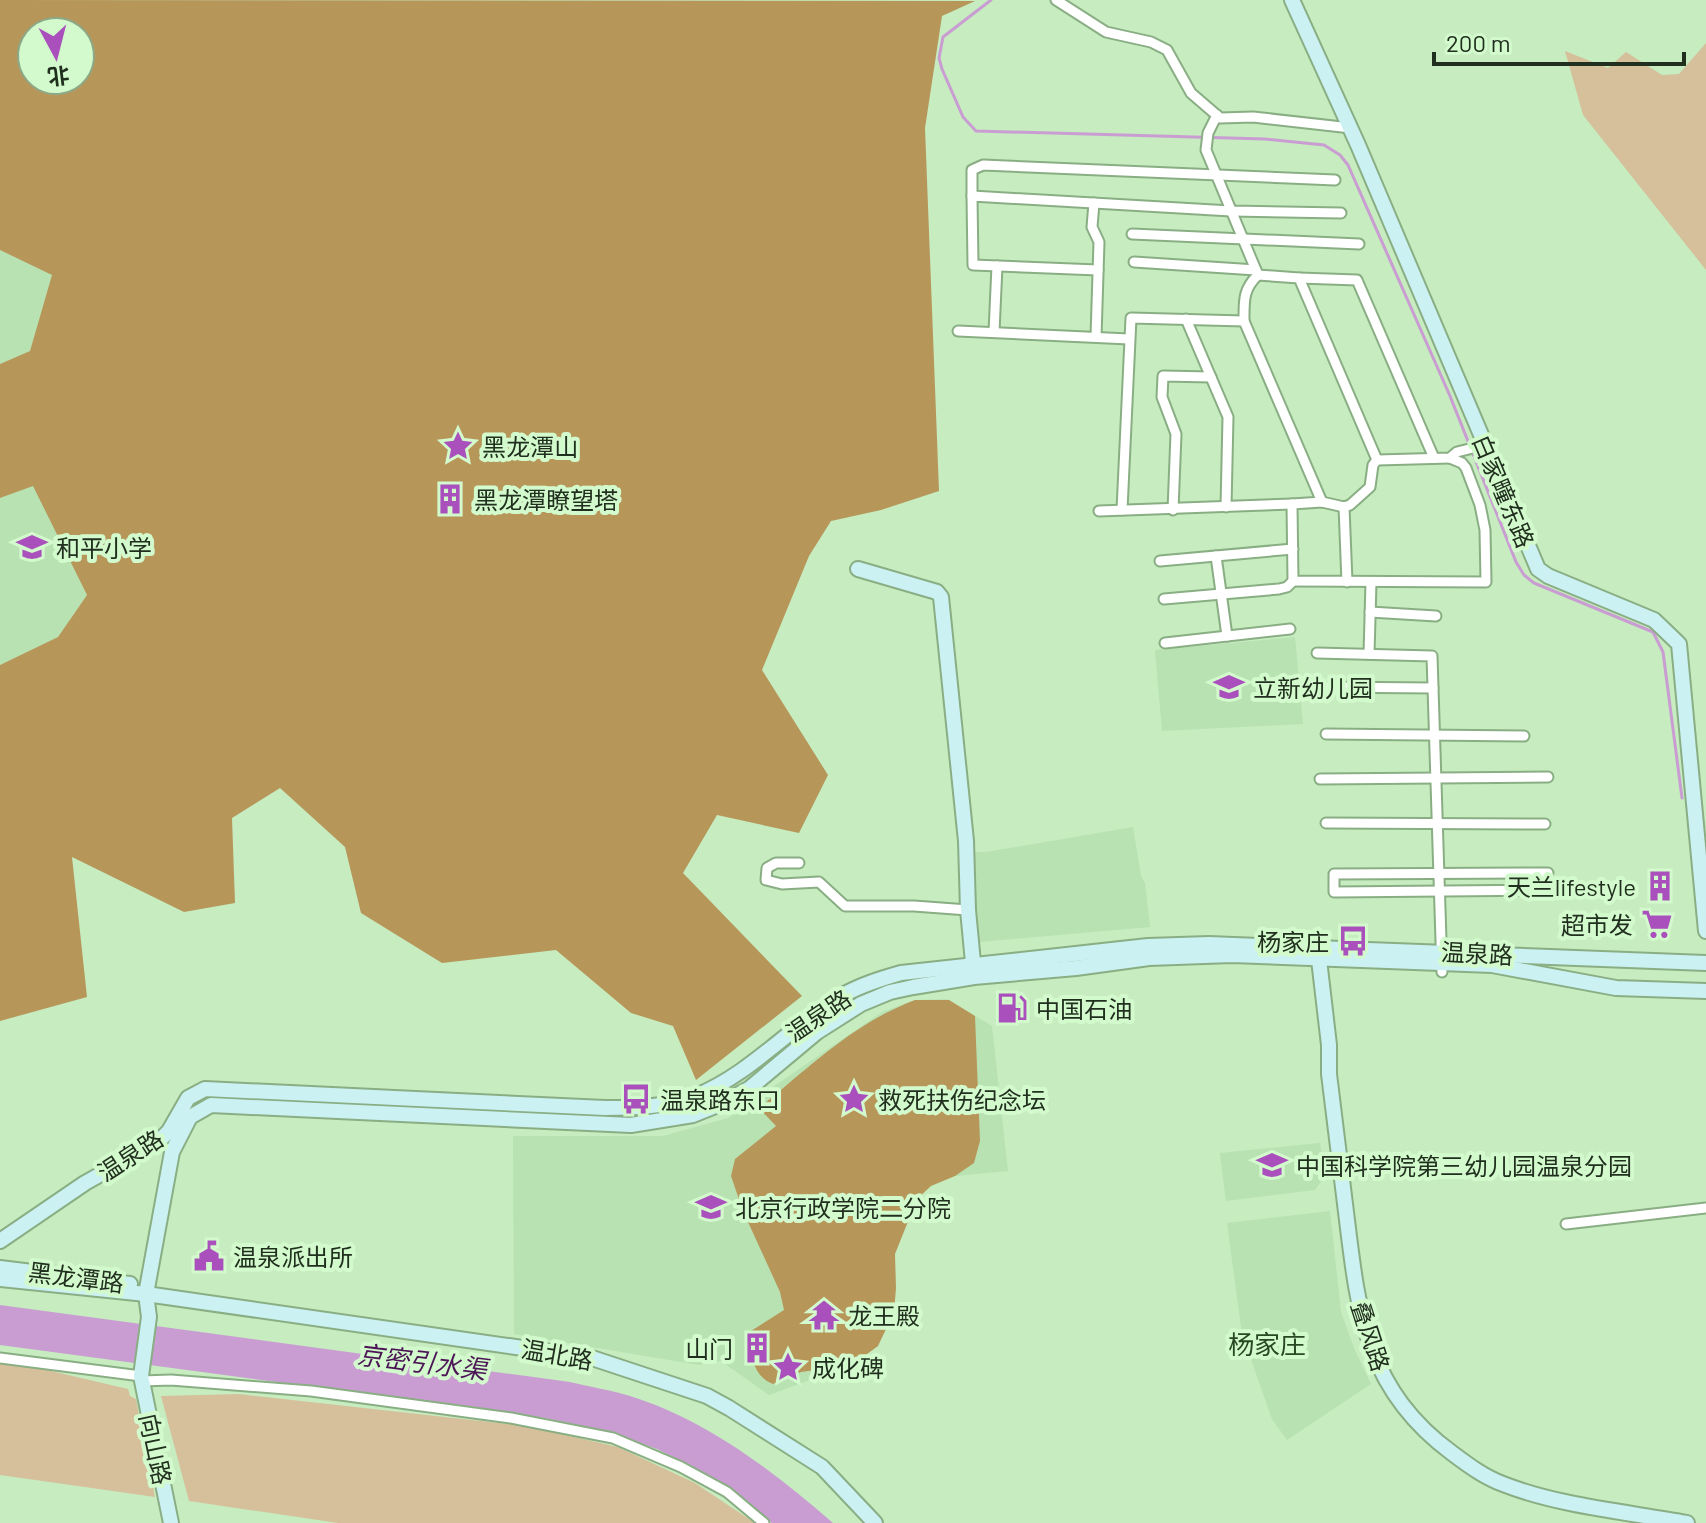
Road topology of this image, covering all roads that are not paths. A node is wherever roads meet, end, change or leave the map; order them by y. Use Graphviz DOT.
graph roads {
  1 [pos="1056,0"];
  2 [pos="1292,0"];
  3 [pos="1217,115"];
  4 [pos="1351,128"];
  5 [pos="1217,177"];
  6 [pos="1335,180"];
  7 [pos="972,196"];
  8 [pos="1094,203"];
  9 [pos="1231,211"];
  10 [pos="1341,213"];
  11 [pos="1132,234"];
  12 [pos="1243,240"];
  13 [pos="1359,244"];
  14 [pos="1134,262"];
  15 [pos="997,266"];
  16 [pos="1098,270"];
  17 [pos="1257,273"];
  18 [pos="1299,278"];
  19 [pos="1186,319"];
  20 [pos="1244,321"];
  21 [pos="958,331"];
  22 [pos="994,332"];
  23 [pos="1096,337"];
  24 [pos="1129,339"];
  25 [pos="1211,377"];
  26 [pos="1476,448"];
  27 [pos="1434,458"];
  28 [pos="1450,458"];
  29 [pos="1377,460"];
  30 [pos="1322,502"];
  31 [pos="1292,504"];
  32 [pos="1226,507"];
  33 [pos="1344,507"];
  34 [pos="1122,510"];
  35 [pos="1173,510"];
  36 [pos="1099,511"];
  37 [pos="1293,549"];
  38 [pos="1216,556"];
  39 [pos="1160,561"];
  40 [pos="858,569"];
  41 [pos="1293,581"];
  42 [pos="1347,582"];
  43 [pos="1371,582"];
  44 [pos="1221,594"];
  45 [pos="1164,599"];
  46 [pos="1370,612"];
  47 [pos="1436,616"];
  48 [pos="1290,629"];
  49 [pos="1227,636"];
  50 [pos="1165,643"];
  51 [pos="1317,653"];
  52 [pos="1369,654"];
  53 [pos="1320,687"];
  54 [pos="1433,688"];
  55 [pos="1326,734"];
  56 [pos="1435,735"];
  57 [pos="1524,736"];
  58 [pos="1548,777"];
  59 [pos="1436,778"];
  60 [pos="1320,779"];
  61 [pos="1326,823"];
  62 [pos="1438,824"];
  63 [pos="1545,824"];
  64 [pos="799,863"];
  65 [pos="1439,873"];
  66 [pos="1548,873"];
  67 [pos="1551,890"];
  68 [pos="1440,891"];
  69 [pos="968,910"];
  70 [pos="1706,931"];
  71 [pos="1318,952"];
  72 [pos="1442,962"];
  73 [pos="1706,963"];
  74 [pos="974,971"];
  75 [pos="1706,991"];
  76 [pos="223,1089"];
  77 [pos="223,1104"];
  78 [pos="1706,1208"];
  79 [pos="1566,1224"];
  80 [pos="0,1241"];
  81 [pos="0,1268"];
  82 [pos="0,1279"];
  83 [pos="146,1294"];
  84 [pos="149,1317"];
  85 [pos="0,1358"];
  86 [pos="141,1378"];
  87 [pos="171,1523"];
  88 [pos="764,1523"];
  89 [pos="875,1523"];
  90 [pos="1687,1523"];
  1 -- 3 [label="street"];
  2 -- 4 [label="main road, 白家疃东路"];
  3 -- 4 [label="street"];
  3 -- 5 [label="street"];
  4 -- 26 [label="main road, 白家疃东路"];
  5 -- 6 [label="street"];
  5 -- 7 [label="street"];
  5 -- 9 [label="street"];
  7 -- 8 [label="street"];
  7 -- 15 [label="street"];
  8 -- 9 [label="street"];
  8 -- 16 [label="street"];
  9 -- 10 [label="street"];
  9 -- 12 [label="street"];
  11 -- 12 [label="street"];
  12 -- 13 [label="street"];
  12 -- 17 [label="street"];
  14 -- 17 [label="street"];
  15 -- 16 [label="street"];
  15 -- 22 [label="street"];
  16 -- 23 [label="street"];
  17 -- 18 [label="street"];
  17 -- 20 [label="street"];
  18 -- 27 [label="street"];
  18 -- 29 [label="street"];
  19 -- 20 [label="street"];
  19 -- 24 [label="street"];
  19 -- 25 [label="street"];
  20 -- 30 [label="street"];
  21 -- 22 [label="street"];
  22 -- 23 [label="street"];
  23 -- 24 [label="street"];
  24 -- 34 [label="street"];
  25 -- 32 [label="street"];
  25 -- 35 [label="street"];
  26 -- 28 [label="street"];
  26 -- 70 [label="main road, 白家疃东路"];
  27 -- 28 [label="street"];
  27 -- 29 [label="street"];
  28 -- 43 [label="street"];
  29 -- 33 [label="street"];
  30 -- 31 [label="street"];
  30 -- 33 [label="street"];
  31 -- 32 [label="street"];
  31 -- 37 [label="street"];
  32 -- 35 [label="street"];
  33 -- 42 [label="street"];
  34 -- 35 [label="street"];
  34 -- 36 [label="street"];
  37 -- 38 [label="street"];
  37 -- 41 [label="street"];
  38 -- 39 [label="street"];
  38 -- 44 [label="street"];
  40 -- 69 [label="main road"];
  41 -- 42 [label="street"];
  41 -- 44 [label="street"];
  42 -- 43 [label="street"];
  43 -- 46 [label="street"];
  44 -- 45 [label="street"];
  44 -- 49 [label="street"];
  46 -- 47 [label="street"];
  46 -- 52 [label="street"];
  48 -- 49 [label="street"];
  49 -- 50 [label="street"];
  51 -- 52 [label="street"];
  52 -- 54 [label="street"];
  53 -- 54 [label="street"];
  54 -- 56 [label="street"];
  55 -- 56 [label="street"];
  56 -- 57 [label="street"];
  56 -- 59 [label="street"];
  58 -- 59 [label="street"];
  59 -- 60 [label="street"];
  59 -- 62 [label="street"];
  61 -- 62 [label="street"];
  62 -- 63 [label="street"];
  62 -- 65 [label="street"];
  64 -- 69 [label="street"];
  65 -- 66 [label="street"];
  65 -- 68 [label="street"];
  65 -- 68 [label="street"];
  67 -- 68 [label="street"];
  68 -- 72 [label="street"];
  69 -- 74 [label="main road"];
  71 -- 72 [label="main road, 温泉路"];
  71 -- 74 [label="main road, 温泉路"];
  71 -- 90 [label="main road, 叠风路"];
  72 -- 73 [label="main road, 温泉路"];
  72 -- 75 [label="main road, 温泉路"];
  74 -- 76 [label="main road, 温泉路"];
  74 -- 77 [label="main road, 温泉路"];
  76 -- 77 [label="main road"];
  76 -- 80 [label="main road, 温泉路"];
  77 -- 83 [label="main road, 温泉路"];
  78 -- 79 [label="street"];
  81 -- 83 [label="main road, 黑龙潭路"];
  82 -- 83 [label="main road, 黑龙潭路"];
  83 -- 84 [label="main road, 温泉路"];
  83 -- 89 [label="main road, 温北路"];
  84 -- 86 [label="main road, 向山路"];
  85 -- 86 [label="street"];
  86 -- 87 [label="main road, 向山路"];
  86 -- 88 [label="street"];
}
